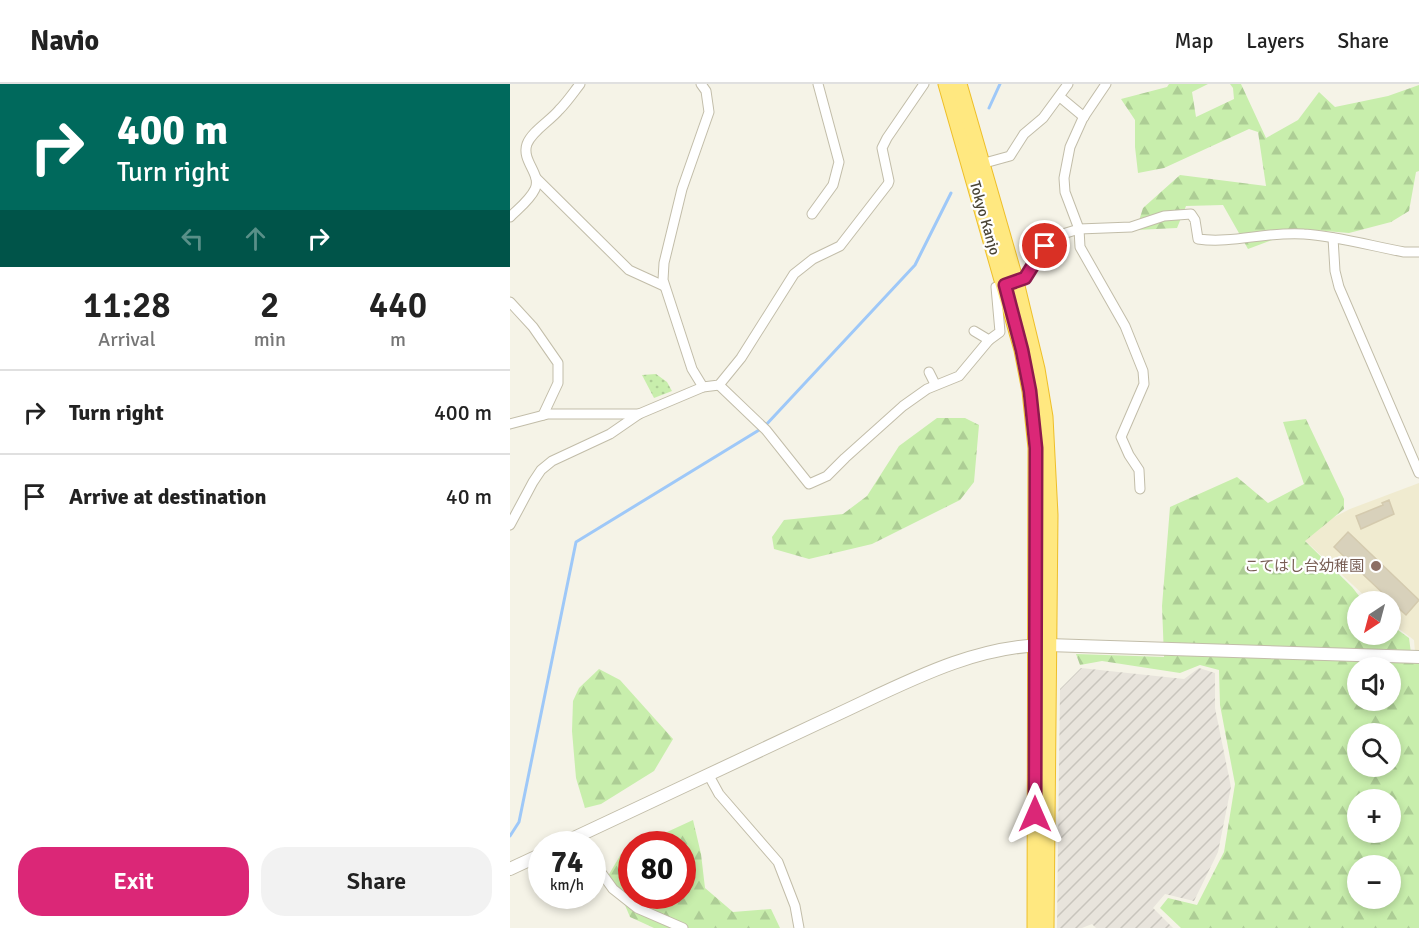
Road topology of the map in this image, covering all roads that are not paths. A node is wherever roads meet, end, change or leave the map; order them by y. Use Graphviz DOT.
graph roads {
  1 [pos="580,84"];
  2 [pos="701,84"];
  3 [pos="818,84"];
  4 [pos="924,84"];
  5 [pos="946,84"];
  6 [pos="959,84"];
  7 [pos="1068,84"];
  8 [pos="1106,84"];
  9 [pos="1060,97"];
  10 [pos="1084,117"];
  11 [pos="981,164"];
  12 [pos="536,178"];
  13 [pos="812,214"];
  14 [pos="510,217"];
  15 [pos="1079,229"];
  16 [pos="1333,238"];
  17 [pos="1419,252"];
  18 [pos="1010,284"];
  19 [pos="664,286"];
  20 [pos="510,302"];
  21 [pos="974,331"];
  22 [pos="989,340"];
  23 [pos="929,372"];
  24 [pos="935,384"];
  25 [pos="719,385"];
  26 [pos="704,387"];
  27 [pos="639,414"];
  28 [pos="543,415"];
  29 [pos="510,424"];
  30 [pos="1419,473"];
  31 [pos="1140,489"];
  32 [pos="510,525"];
  33 [pos="1042,645"];
  34 [pos="1419,657"];
  35 [pos="708,774"];
  36 [pos="598,831"];
  37 [pos="528,861"];
  38 [pos="510,869"];
  39 [pos="606,879"];
  40 [pos="683,928"];
  41 [pos="799,928"];
  42 [pos="1035,928"];
  43 [pos="1046,928"];
  1 -- 12 [label="street"];
  2 -- 19 [label="street"];
  3 -- 13 [label="street"];
  4 -- 25 [label="street"];
  5 -- 18 [label="highway, Tokyo Kanjo"];
  6 -- 11 [label="highway, Tokyo Kanjo"];
  7 -- 9 [label="street"];
  8 -- 10 [label="street"];
  9 -- 10 [label="street"];
  9 -- 11 [label="street"];
  10 -- 15 [label="street"];
  11 -- 18 [label="highway, Tokyo Kanjo"];
  12 -- 14 [label="street"];
  12 -- 19 [label="street"];
  15 -- 16 [label="street"];
  15 -- 18 [label="street"];
  15 -- 31 [label="street"];
  16 -- 17 [label="street"];
  16 -- 30 [label="street"];
  18 -- 22 [label="street"];
  18 -- 33 [label="highway, Tokyo Kanjo"];
  19 -- 26 [label="street"];
  20 -- 28 [label="street"];
  21 -- 22 [label="street"];
  22 -- 24 [label="street"];
  23 -- 24 [label="street"];
  24 -- 25 [label="street"];
  25 -- 26 [label="street"];
  26 -- 27 [label="street"];
  27 -- 28 [label="street"];
  27 -- 32 [label="street"];
  28 -- 29 [label="street"];
  33 -- 34 [label="street"];
  33 -- 35 [label="street"];
  33 -- 42 [label="highway, Tokyo Kanjo"];
  33 -- 43 [label="highway, Tokyo Kanjo"];
  35 -- 36 [label="street"];
  35 -- 41 [label="street"];
  37 -- 38 [label="street"];
  39 -- 40 [label="street"];
}
